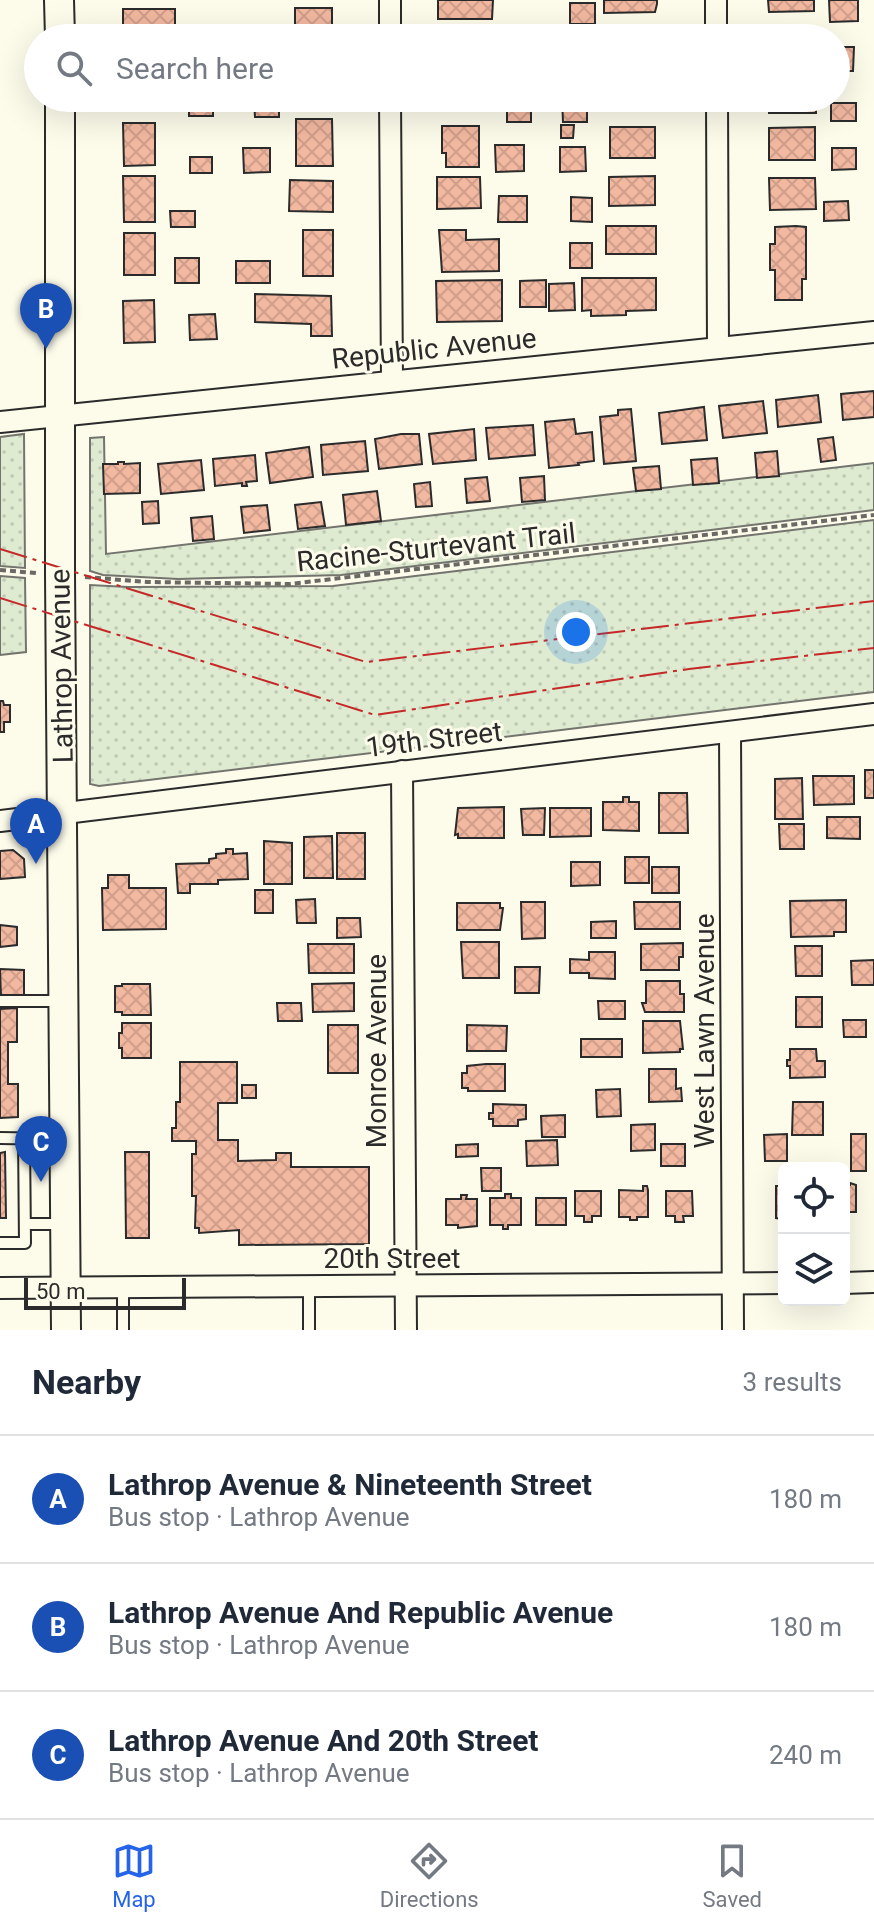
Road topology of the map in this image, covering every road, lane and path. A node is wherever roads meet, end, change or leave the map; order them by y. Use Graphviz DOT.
graph roads {
  1 [pos="59,0"];
  2 [pos="390,0"];
  3 [pos="716,0"];
  4 [pos="60,24"];
  5 [pos="390,24"];
  6 [pos="716,24"];
  7 [pos="60,112"];
  8 [pos="390,112"];
  9 [pos="717,112"];
  10 [pos="874,332"];
  11 [pos="718,348"];
  12 [pos="392,380"];
  13 [pos="61,414"];
  14 [pos="0,422"];
  15 [pos="874,515"];
  16 [pos="0,570"];
  17 [pos="60,575"];
  18 [pos="874,714"];
  19 [pos="730,732"];
  20 [pos="402,771"];
  21 [pos="64,813"];
  22 [pos="0,821"];
  23 [pos="0,1001"];
  24 [pos="65,1001"];
  25 [pos="0,1138"];
  26 [pos="24,1138"];
  27 [pos="65,1139"];
  28 [pos="25,1224"];
  29 [pos="66,1224"];
  30 [pos="0,1243"];
  31 [pos="0,1280"];
  32 [pos="874,1282"];
  33 [pos="733,1283"];
  34 [pos="778,1283"];
  35 [pos="850,1283"];
  36 [pos="309,1286"];
  37 [pos="405,1286"];
  38 [pos="123,1287"];
  39 [pos="0,1288"];
  40 [pos="66,1288"];
  41 [pos="66,1330"];
  42 [pos="123,1330"];
  43 [pos="309,1330"];
  44 [pos="406,1330"];
  45 [pos="733,1330"];
  1 -- 4 [label="street"];
  2 -- 5 [label="street"];
  3 -- 6 [label="street"];
  7 -- 13 [label="street, Lathrop Avenue"];
  8 -- 12 [label="street"];
  9 -- 11 [label="street"];
  10 -- 11 [label="street, Republic Avenue"];
  11 -- 12 [label="street, Republic Avenue"];
  12 -- 13 [label="street, Republic Avenue"];
  13 -- 14 [label="street, Republic Avenue"];
  13 -- 17 [label="street, Lathrop Avenue"];
  15 -- 17 [label="path, Racine-Sturtevant Trail"];
  16 -- 17 [label="path, Racine-Sturtevant Trail"];
  17 -- 21 [label="street, Lathrop Avenue"];
  18 -- 19 [label="street, 19th Street"];
  19 -- 20 [label="street, 19th Street"];
  19 -- 33 [label="street, West Lawn Avenue"];
  20 -- 21 [label="street, 19th Street"];
  20 -- 37 [label="street, Monroe Avenue"];
  21 -- 22 [label="street, 19th Street"];
  21 -- 24 [label="street, Lathrop Avenue"];
  23 -- 24 [label="lane"];
  24 -- 27 [label="street, Lathrop Avenue"];
  25 -- 26 [label="lane"];
  26 -- 27 [label="lane"];
  26 -- 28 [label="lane"];
  27 -- 29 [label="street, Lathrop Avenue"];
  28 -- 29 [label="lane"];
  28 -- 30 [label="lane"];
  29 -- 40 [label="street, Lathrop Avenue"];
  31 -- 39 [label="lane"];
  32 -- 35 [label="street"];
  33 -- 34 [label="street, 20th Street"];
  33 -- 37 [label="street, 20th Street"];
  33 -- 45 [label="street, West Lawn Avenue"];
  36 -- 37 [label="street, 20th Street"];
  36 -- 38 [label="street, 20th Street"];
  36 -- 43 [label="lane"];
  37 -- 44 [label="street, Monroe Avenue"];
  38 -- 40 [label="street, 20th Street"];
  38 -- 42 [label="lane"];
  39 -- 40 [label="street, 20th Street"];
  40 -- 41 [label="street, Lathrop Avenue"];
}
